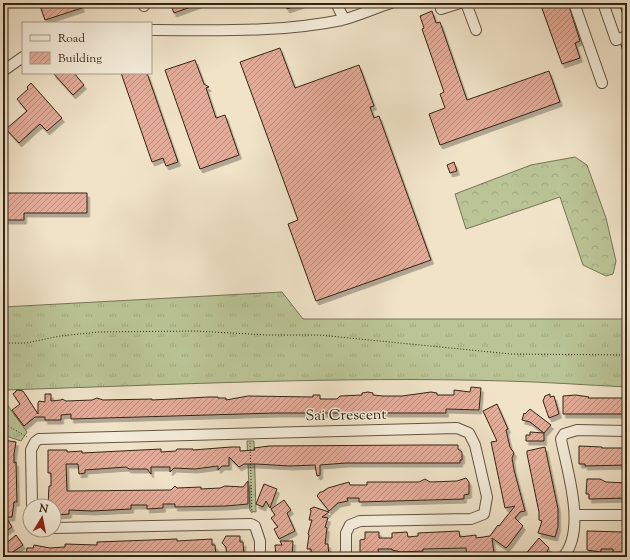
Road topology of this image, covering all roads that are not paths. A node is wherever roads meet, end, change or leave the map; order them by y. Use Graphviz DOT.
graph roads {
  1 [pos="336,3"];
  2 [pos="390,3"];
  3 [pos="460,3"];
  4 [pos="466,3"];
  5 [pos="574,3"];
  6 [pos="602,3"];
  7 [pos="441,9"];
  8 [pos="344,19"];
  9 [pos="152,30"];
  10 [pos="476,30"];
  11 [pos="627,36"];
  12 [pos="22,58"];
  13 [pos="3,71"];
  14 [pos="602,84"];
  15 [pos="627,431"];
  16 [pos="32,498"];
  17 [pos="575,515"];
  18 [pos="627,516"];
  19 [pos="62,528"];
  20 [pos="260,557"];
  21 [pos="346,557"];
  22 [pos="563,557"];
  1 -- 8 [label="street"];
  2 -- 8 [label="street"];
  3 -- 7 [label="street"];
  4 -- 10 [label="street"];
  5 -- 14 [label="street"];
  6 -- 11 [label="street"];
  8 -- 9 [label="street"];
  12 -- 13 [label="street"];
  15 -- 17 [label="street"];
  16 -- 21 [label="street, Sai Crescent"];
  17 -- 18 [label="street"];
  17 -- 22 [label="street"];
  19 -- 20 [label="street"];
}
